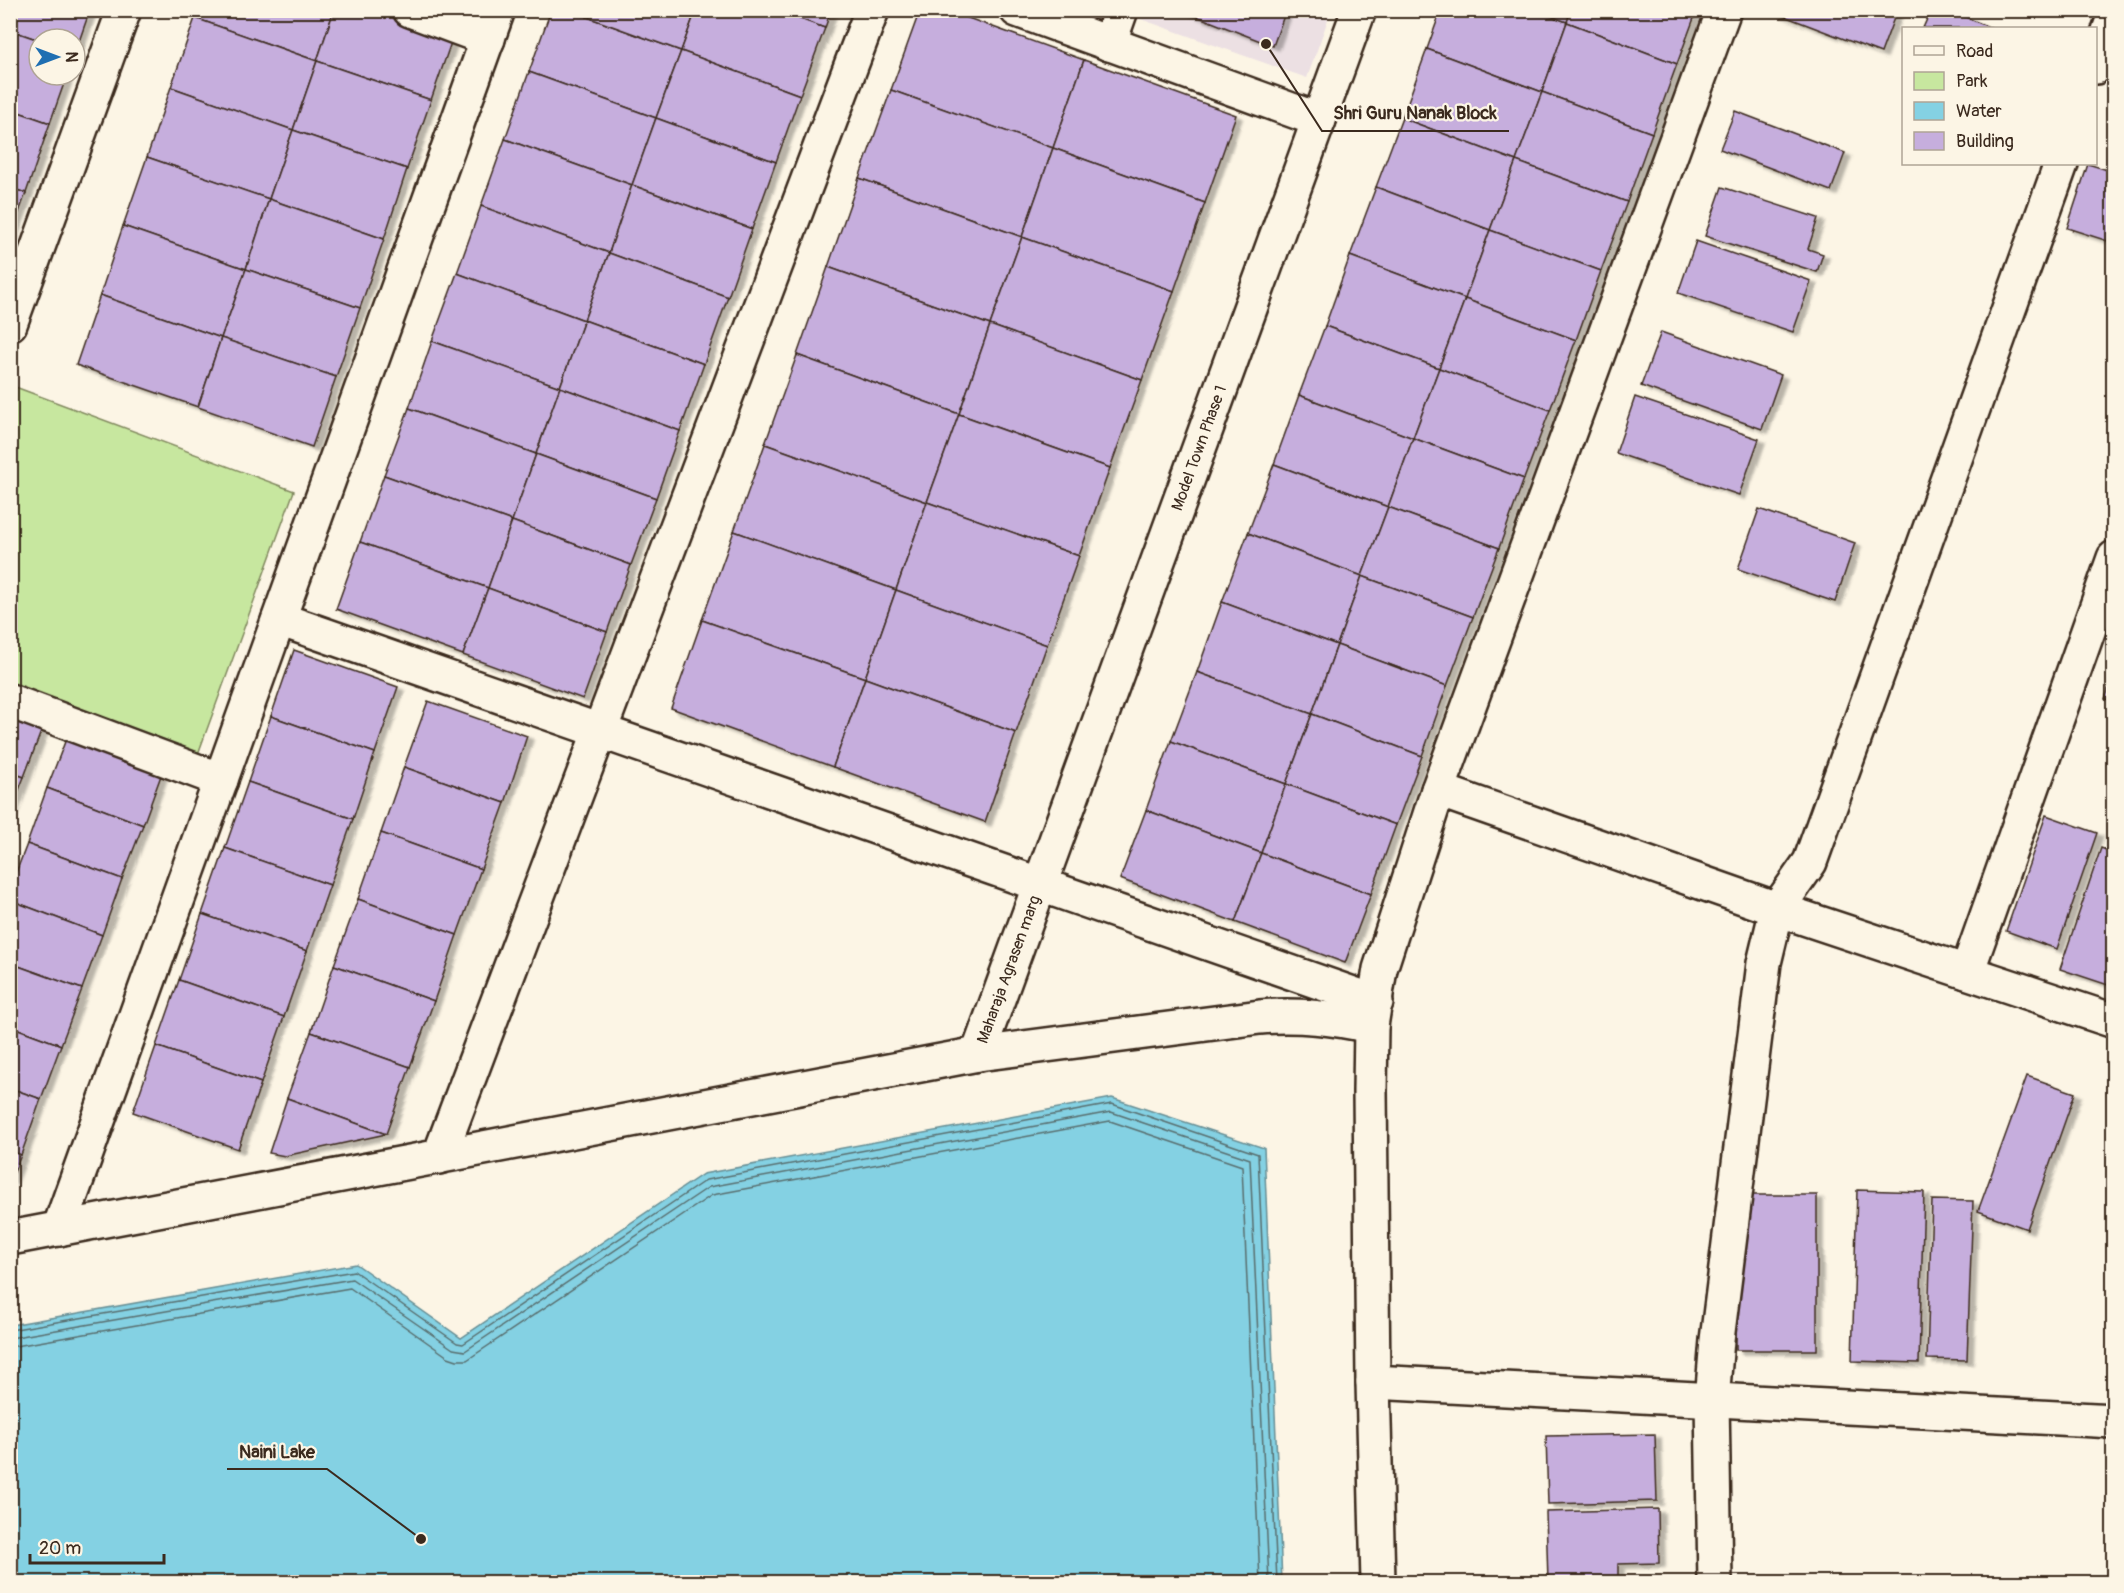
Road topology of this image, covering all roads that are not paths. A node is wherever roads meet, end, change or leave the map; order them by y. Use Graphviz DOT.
graph roads {
  1 [pos="124,10"];
  2 [pos="410,10"];
  3 [pos="872,10"];
  4 [pos="1017,10"];
  5 [pos="1121,10"];
  6 [pos="1359,10"];
  7 [pos="1724,10"];
  8 [pos="2114,16"];
  9 [pos="493,25"];
  10 [pos="1109,44"];
  11 [pos="2097,64"];
  12 [pos="1319,120"];
  13 [pos="2061,165"];
  14 [pos="10,324"];
  15 [pos="2114,558"];
  16 [pos="279,619"];
  17 [pos="10,701"];
  18 [pos="600,729"];
  19 [pos="220,780"];
  20 [pos="1438,790"];
  21 [pos="1039,885"];
  22 [pos="1777,909"];
  23 [pos="1967,972"];
  24 [pos="1374,1014"];
  25 [pos="2114,1021"];
  26 [pos="978,1054"];
  27 [pos="439,1157"];
  28 [pos="59,1229"];
  29 [pos="10,1238"];
  30 [pos="1373,1382"];
  31 [pos="1712,1400"];
  32 [pos="2114,1421"];
  33 [pos="1378,1582"];
  34 [pos="1715,1582"];
  1 -- 14 [label="street"];
  2 -- 9 [label="street"];
  3 -- 18 [label="street"];
  4 -- 10 [label="street"];
  5 -- 10 [label="street"];
  6 -- 12 [label="street, Model Town Phase 1"];
  7 -- 20 [label="street"];
  8 -- 11 [label="street"];
  9 -- 16 [label="street"];
  10 -- 12 [label="street"];
  12 -- 21 [label="street, Model Town Phase 1"];
  13 -- 22 [label="street"];
  15 -- 23 [label="street"];
  16 -- 18 [label="street"];
  16 -- 19 [label="street"];
  17 -- 19 [label="street"];
  18 -- 21 [label="street"];
  18 -- 27 [label="street"];
  19 -- 28 [label="street"];
  20 -- 22 [label="street"];
  20 -- 24 [label="street"];
  21 -- 24 [label="street"];
  21 -- 26 [label="street, Maharaja Agrasen marg"];
  22 -- 23 [label="street"];
  22 -- 31 [label="street"];
  23 -- 25 [label="street"];
  24 -- 26 [label="street"];
  24 -- 30 [label="street"];
  26 -- 27 [label="street"];
  27 -- 28 [label="street"];
  28 -- 29 [label="street"];
  30 -- 31 [label="street"];
  30 -- 33 [label="street"];
  31 -- 32 [label="street"];
  31 -- 34 [label="street"];
}
